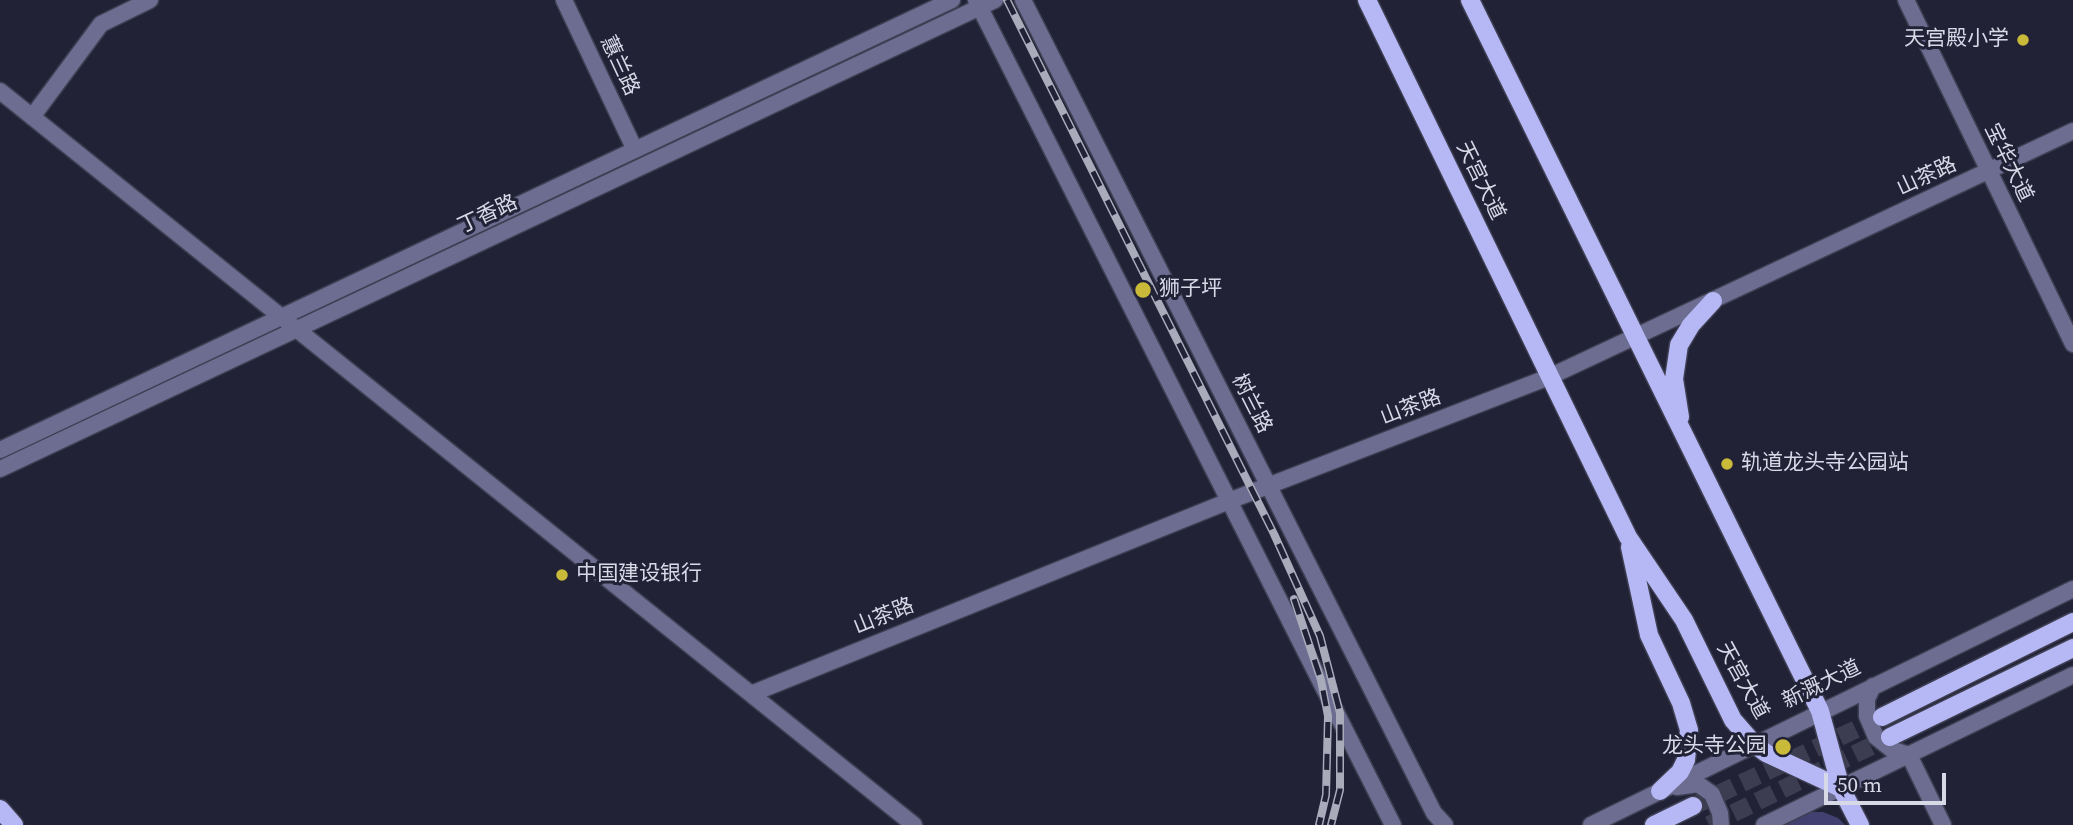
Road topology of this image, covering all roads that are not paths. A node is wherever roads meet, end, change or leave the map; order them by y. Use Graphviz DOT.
graph roads {
  1 [pos="150,0"];
  2 [pos="564,0"];
  3 [pos="952,0"];
  4 [pos="1023,0"];
  5 [pos="1367,0"];
  6 [pos="1470,0"];
  7 [pos="1906,0"];
  8 [pos="983,2"];
  9 [pos="0,91"];
  10 [pos="32,117"];
  11 [pos="2073,131"];
  12 [pos="635,150"];
  13 [pos="1988,172"];
  14 [pos="1713,301"];
  15 [pos="281,317"];
  16 [pos="296,329"];
  17 [pos="1635,337"];
  18 [pos="2073,344"];
  19 [pos="1549,376"];
  20 [pos="1683,434"];
  21 [pos="0,450"];
  22 [pos="0,469"];
  23 [pos="1269,485"];
  24 [pos="1229,501"];
  25 [pos="1628,537"];
  26 [pos="2073,589"];
  27 [pos="2073,622"];
  28 [pos="2073,648"];
  29 [pos="2073,675"];
  30 [pos="1873,686"];
  31 [pos="751,694"];
  32 [pos="1820,711"];
  33 [pos="1882,717"];
  34 [pos="1890,737"];
  35 [pos="1754,744"];
  36 [pos="1909,755"];
  37 [pos="1842,788"];
  38 [pos="1660,791"];
  39 [pos="1693,806"];
  40 [pos="0,809"];
  41 [pos="14,825"];
  42 [pos="914,825"];
  43 [pos="1393,825"];
  44 [pos="1445,825"];
  45 [pos="1591,825"];
  46 [pos="1654,825"];
  47 [pos="1721,825"];
  48 [pos="1764,825"];
  49 [pos="1860,825"];
  50 [pos="1943,825"];
  1 -- 10 [label="street"];
  2 -- 12 [label="street, 蕙兰路"];
  3 -- 12 [label="street, 丁香路"];
  4 -- 23 [label="street, 树兰路"];
  5 -- 19 [label="main road, 天宫大道"];
  6 -- 17 [label="main road"];
  7 -- 13 [label="street, 宝华大道"];
  8 -- 16 [label="street, 丁香路"];
  8 -- 24 [label="street"];
  9 -- 10 [label="street"];
  10 -- 15 [label="street"];
  11 -- 13 [label="street, 山茶路"];
  12 -- 15 [label="street, 丁香路"];
  13 -- 14 [label="street, 山茶路"];
  13 -- 18 [label="street, 宝华大道"];
  14 -- 17 [label="street, 山茶路"];
  14 -- 20 [label="main road"];
  15 -- 16 [label="street"];
  15 -- 21 [label="street, 丁香路"];
  16 -- 22 [label="street, 丁香路"];
  16 -- 31 [label="street"];
  17 -- 19 [label="street, 山茶路"];
  17 -- 20 [label="main road"];
  19 -- 23 [label="street, 山茶路"];
  19 -- 25 [label="main road, 天宫大道"];
  20 -- 32 [label="main road"];
  23 -- 24 [label="street, 山茶路"];
  23 -- 44 [label="street, 树兰路"];
  24 -- 31 [label="street, 山茶路"];
  24 -- 43 [label="street"];
  25 -- 35 [label="main road, 天宫大道"];
  25 -- 38 [label="main road"];
  26 -- 30 [label="street, 新溉大道"];
  27 -- 33 [label="main road"];
  28 -- 34 [label="main road"];
  29 -- 36 [label="street"];
  30 -- 32 [label="street, 新溉大道"];
  30 -- 36 [label="street"];
  31 -- 42 [label="street"];
  32 -- 35 [label="street, 新溉大道"];
  32 -- 37 [label="main road"];
  35 -- 37 [label="main road, 天宫大道"];
  35 -- 38 [label="street, 新溉大道"];
  36 -- 37 [label="street"];
  36 -- 50 [label="street"];
  37 -- 48 [label="street"];
  37 -- 49 [label="main road"];
  38 -- 45 [label="street, 新溉大道"];
  38 -- 47 [label="street"];
  39 -- 46 [label="main road"];
  40 -- 41 [label="main road"];
}
